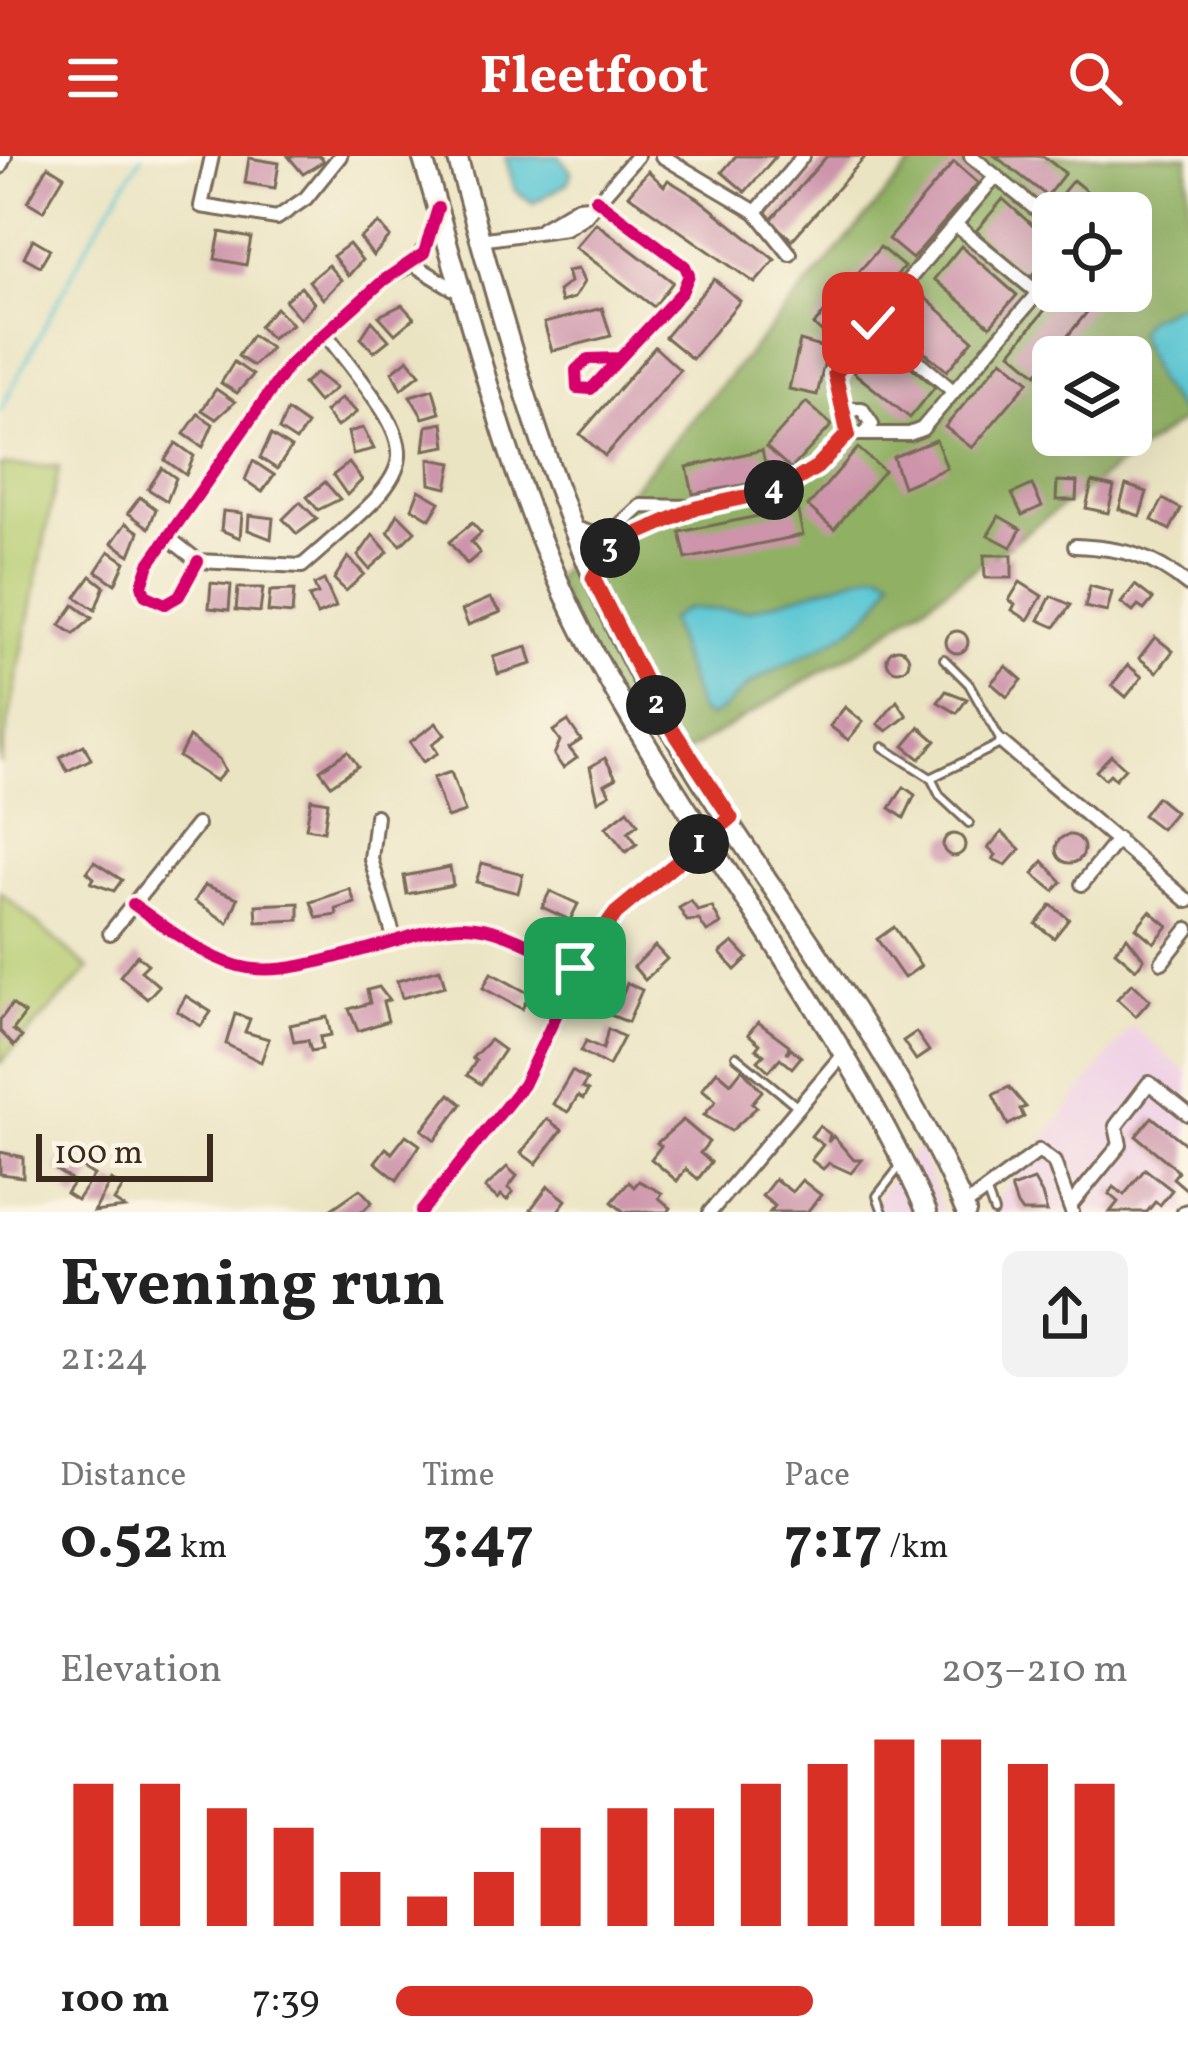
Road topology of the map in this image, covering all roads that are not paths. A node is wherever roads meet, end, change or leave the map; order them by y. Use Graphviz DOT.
graph roads {
  1 [pos="5,156"];
  2 [pos="212,156"];
  3 [pos="340,156"];
  4 [pos="422,156"];
  5 [pos="457,156"];
  6 [pos="638,156"];
  7 [pos="662,156"];
  8 [pos="803,156"];
  9 [pos="971,156"];
  10 [pos="0,167"];
  11 [pos="995,177"];
  12 [pos="592,202"];
  13 [pos="1032,207"];
  14 [pos="438,208"];
  15 [pos="756,212"];
  16 [pos="957,226"];
  17 [pos="480,240"];
  18 [pos="790,254"];
  19 [pos="413,264"];
  20 [pos="1032,287"];
  21 [pos="464,298"];
  22 [pos="1032,299"];
  23 [pos="873,323"];
  24 [pos="325,332"];
  25 [pos="620,358"];
  26 [pos="953,391"];
  27 [pos="843,418"];
  28 [pos="864,433"];
  29 [pos="848,434"];
  30 [pos="696,508"];
  31 [pos="571,526"];
  32 [pos="170,538"];
  33 [pos="609,542"];
  34 [pos="1075,546"];
  35 [pos="198,561"];
  36 [pos="593,578"];
  37 [pos="1188,585"];
  38 [pos="944,659"];
  39 [pos="1002,743"];
  40 [pos="883,747"];
  41 [pos="932,778"];
  42 [pos="376,816"];
  43 [pos="731,818"];
  44 [pos="197,824"];
  45 [pos="969,824"];
  46 [pos="707,837"];
  47 [pos="1118,838"];
  48 [pos="1082,884"];
  49 [pos="1188,901"];
  50 [pos="133,904"];
  51 [pos="1188,928"];
  52 [pos="110,933"];
  53 [pos="395,941"];
  54 [pos="1162,962"];
  55 [pos="575,968"];
  56 [pos="845,1051"];
  57 [pos="736,1056"];
  58 [pos="798,1107"];
  59 [pos="1188,1114"];
  60 [pos="904,1162"];
  61 [pos="986,1190"];
  62 [pos="964,1209"];
  63 [pos="1071,1209"];
  64 [pos="421,1212"];
  65 [pos="710,1212"];
  66 [pos="884,1212"];
  67 [pos="927,1212"];
  68 [pos="994,1212"];
  1 -- 10 [label="street"];
  2 -- 3 [label="street"];
  4 -- 14 [label="main road"];
  5 -- 17 [label="main road"];
  6 -- 12 [label="street"];
  7 -- 15 [label="street"];
  8 -- 15 [label="street"];
  9 -- 11 [label="street"];
  11 -- 13 [label="street"];
  11 -- 16 [label="street"];
  12 -- 17 [label="street"];
  12 -- 25 [label="street"];
  14 -- 19 [label="street"];
  14 -- 21 [label="main road"];
  15 -- 18 [label="street"];
  16 -- 20 [label="street"];
  16 -- 23 [label="street"];
  17 -- 31 [label="main road"];
  19 -- 21 [label="street"];
  19 -- 24 [label="street"];
  21 -- 46 [label="main road"];
  22 -- 26 [label="street"];
  23 -- 26 [label="street"];
  23 -- 27 [label="street"];
  24 -- 32 [label="street"];
  24 -- 35 [label="street"];
  25 -- 25 [label="street"];
  26 -- 28 [label="street"];
  27 -- 28 [label="street"];
  27 -- 29 [label="street"];
  28 -- 29 [label="street"];
  29 -- 30 [label="street"];
  30 -- 33 [label="street"];
  30 -- 33 [label="street"];
  31 -- 33 [label="street"];
  31 -- 36 [label="main road"];
  32 -- 35 [label="street"];
  32 -- 35 [label="street"];
  33 -- 36 [label="street"];
  34 -- 37 [label="street"];
  36 -- 43 [label="main road"];
  38 -- 39 [label="lane"];
  39 -- 41 [label="lane"];
  39 -- 47 [label="street"];
  40 -- 41 [label="lane"];
  41 -- 45 [label="lane"];
  42 -- 53 [label="street"];
  43 -- 46 [label="street"];
  43 -- 62 [label="main road"];
  44 -- 50 [label="street"];
  46 -- 55 [label="street"];
  46 -- 56 [label="main road"];
  47 -- 48 [label="street"];
  47 -- 49 [label="street"];
  50 -- 52 [label="street"];
  50 -- 53 [label="street"];
  51 -- 54 [label="street"];
  53 -- 55 [label="street"];
  55 -- 64 [label="street"];
  56 -- 58 [label="street"];
  56 -- 60 [label="main road"];
  57 -- 58 [label="lane"];
  58 -- 65 [label="street"];
  59 -- 63 [label="street"];
  60 -- 66 [label="lane"];
  60 -- 67 [label="main road"];
  61 -- 62 [label="street"];
  61 -- 63 [label="street"];
  61 -- 68 [label="lane"];
}
